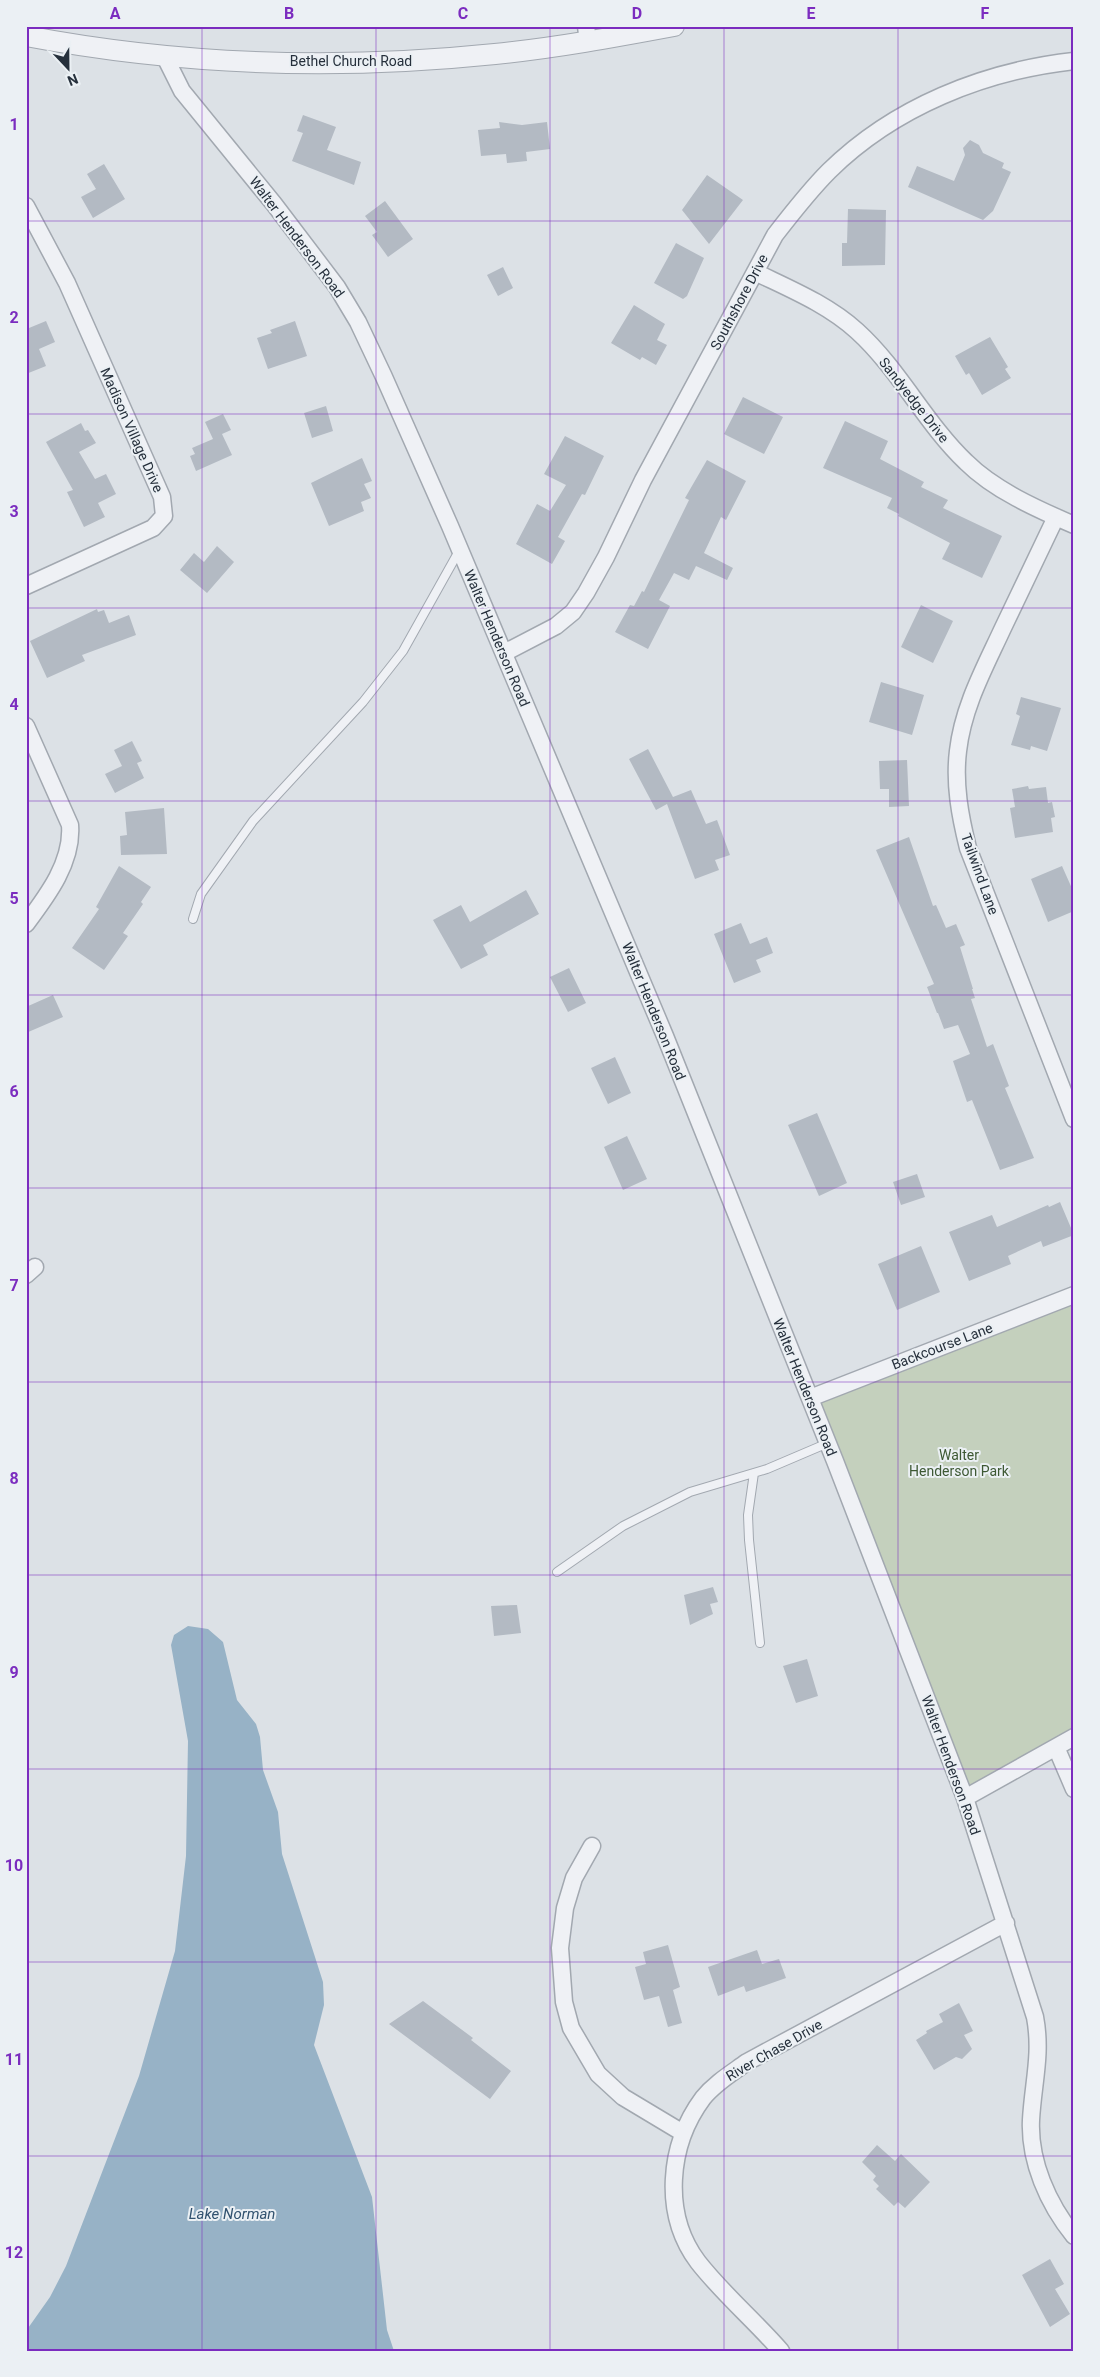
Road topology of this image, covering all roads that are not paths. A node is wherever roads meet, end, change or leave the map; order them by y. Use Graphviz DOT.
graph roads {
  1 [pos="674,26"];
  2 [pos="587,34"];
  3 [pos="26,36"];
  4 [pos="164,55"];
  5 [pos="1074,61"];
  6 [pos="26,206"];
  7 [pos="755,272"];
  8 [pos="1056,517"];
  9 [pos="1074,525"];
  10 [pos="460,550"];
  11 [pos="26,586"];
  12 [pos="504,654"];
  13 [pos="26,726"];
  14 [pos="193,919"];
  15 [pos="26,924"];
  16 [pos="1074,1118"];
  17 [pos="1074,1295"];
  18 [pos="810,1398"];
  19 [pos="828,1443"];
  20 [pos="754,1473"];
  21 [pos="557,1572"];
  22 [pos="760,1643"];
  23 [pos="1074,1736"];
  24 [pos="1056,1747"];
  25 [pos="1074,1789"];
  26 [pos="965,1798"];
  27 [pos="592,1846"];
  28 [pos="1006,1923"];
  29 [pos="683,2133"];
  30 [pos="1074,2236"];
  31 [pos="781,2351"];
  1 -- 2 [label="street, Bethel Church Road"];
  2 -- 4 [label="street, Bethel Church Road"];
  3 -- 4 [label="street, Bethel Church Road"];
  4 -- 10 [label="street, Walter Henderson Road"];
  5 -- 7 [label="street, Southshore Drive"];
  6 -- 11 [label="street, Madison Village Drive"];
  7 -- 8 [label="street, Sandyedge Drive"];
  7 -- 12 [label="street, Southshore Drive"];
  8 -- 9 [label="street, Sandyedge Drive"];
  8 -- 16 [label="street, Tailwind Lane"];
  10 -- 12 [label="street, Walter Henderson Road"];
  10 -- 14 [label="lane"];
  12 -- 18 [label="street, Walter Henderson Road"];
  13 -- 15 [label="street"];
  17 -- 18 [label="street, Backcourse Lane"];
  18 -- 19 [label="street, Walter Henderson Road"];
  19 -- 20 [label="lane"];
  19 -- 26 [label="street, Walter Henderson Road"];
  20 -- 21 [label="lane"];
  20 -- 22 [label="lane"];
  23 -- 24 [label="street"];
  24 -- 25 [label="street"];
  24 -- 26 [label="street"];
  26 -- 28 [label="street, Walter Henderson Road"];
  27 -- 29 [label="street"];
  28 -- 29 [label="street, River Chase Drive"];
  28 -- 30 [label="street, Walter Henderson Road"];
  29 -- 31 [label="street, River Chase Drive"];
}
